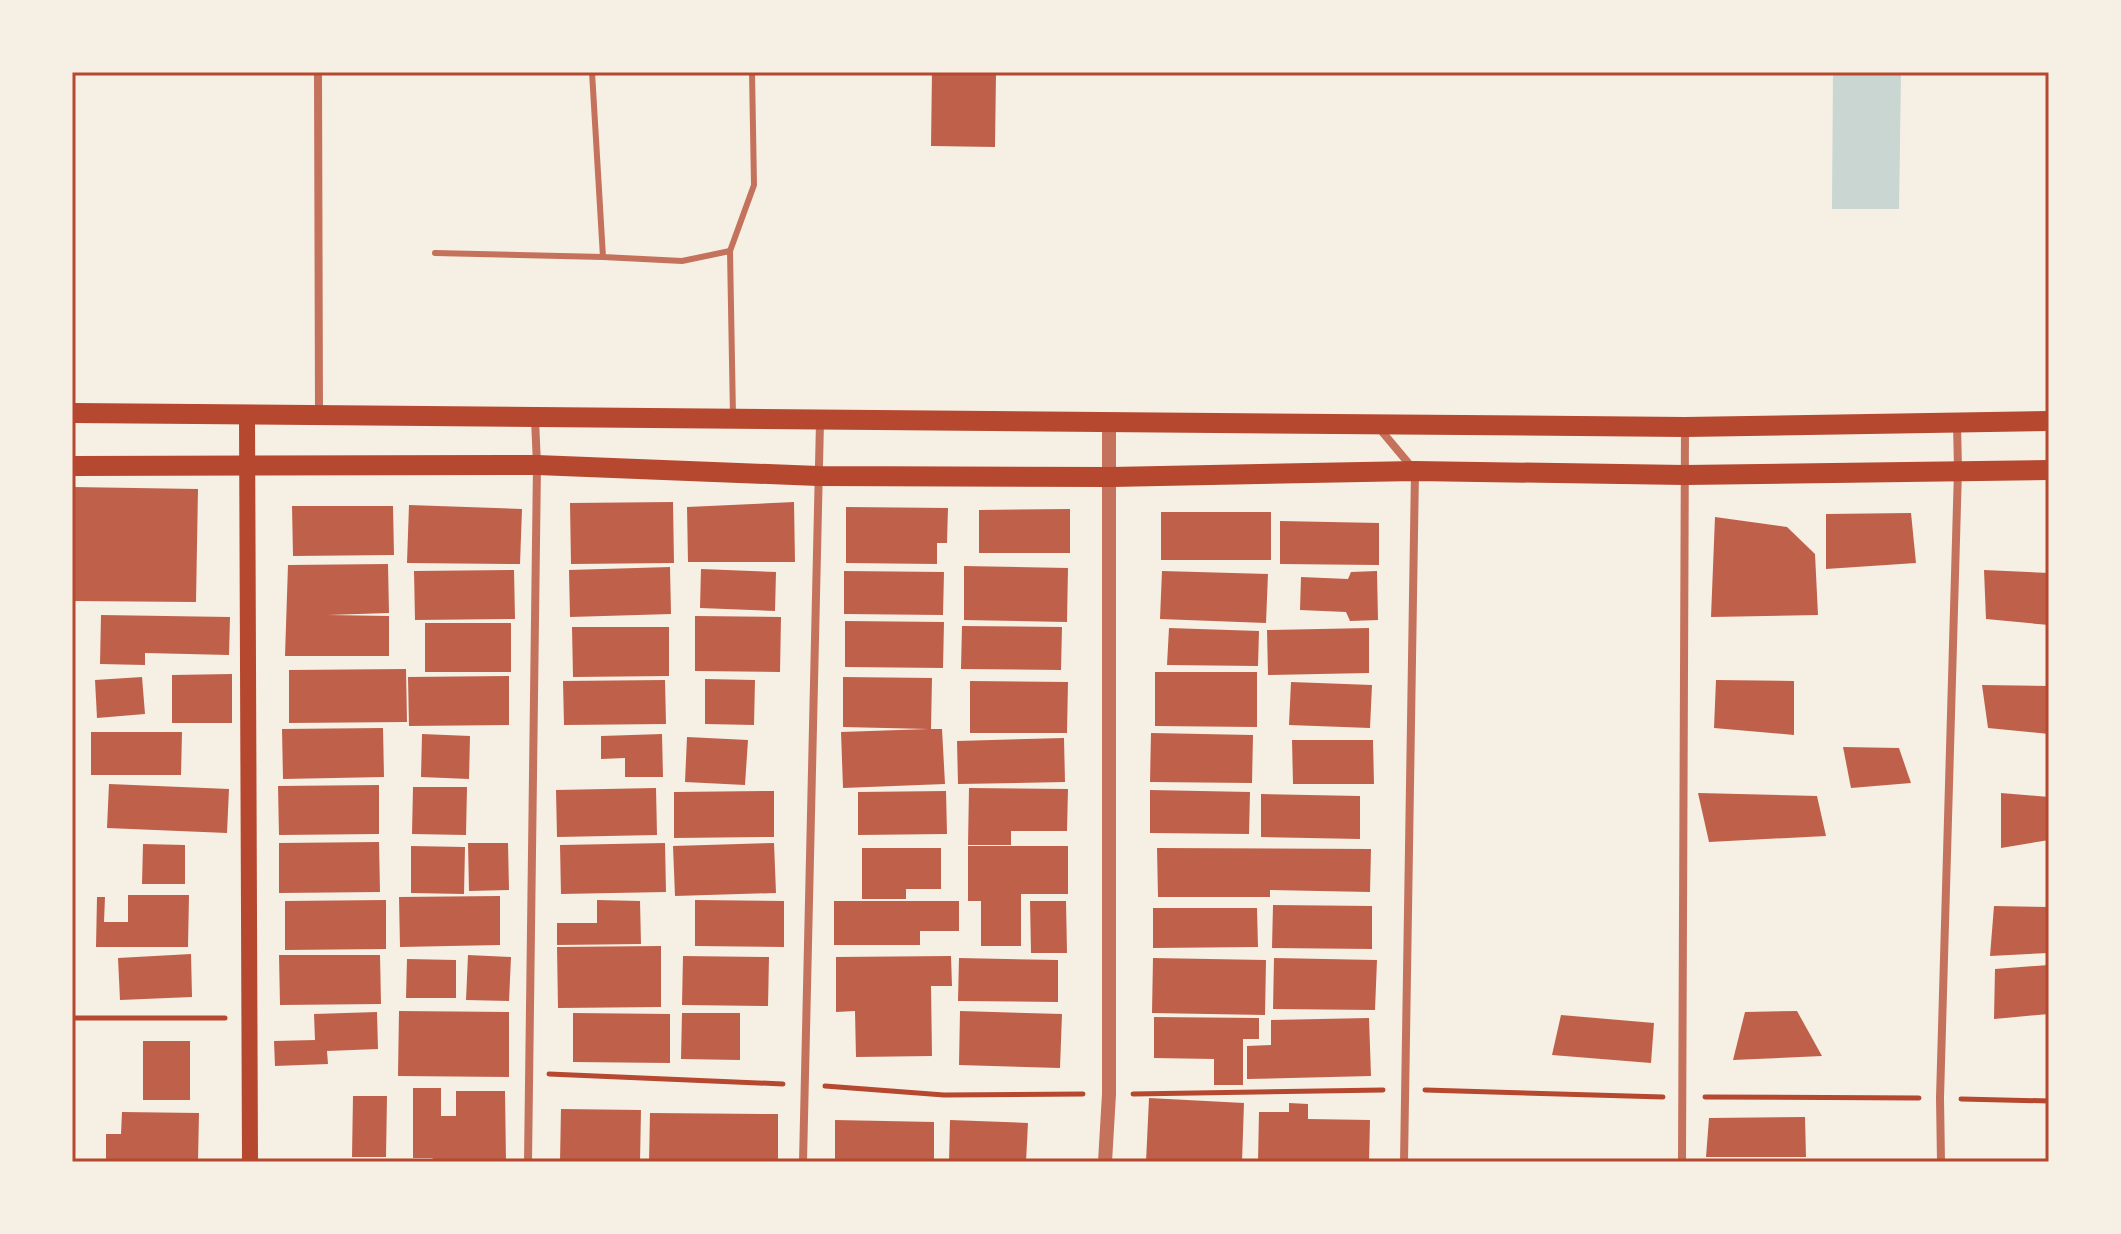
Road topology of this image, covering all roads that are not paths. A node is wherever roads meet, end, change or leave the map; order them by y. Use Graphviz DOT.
graph roads {
  1 [pos="318,72"];
  2 [pos="592,72"];
  3 [pos="752,72"];
  4 [pos="730,251"];
  5 [pos="435,253"];
  6 [pos="603,257"];
  7 [pos="72,413"];
  8 [pos="247,415"];
  9 [pos="319,417"];
  10 [pos="535,419"];
  11 [pos="733,421"];
  12 [pos="820,421"];
  13 [pos="2049,421"];
  14 [pos="1109,422"];
  15 [pos="1957,422"];
  16 [pos="1377,425"];
  17 [pos="1685,427"];
  18 [pos="537,465"];
  19 [pos="72,466"];
  20 [pos="247,466"];
  21 [pos="1958,470"];
  22 [pos="2049,470"];
  23 [pos="1415,471"];
  24 [pos="1685,475"];
  25 [pos="818,476"];
  26 [pos="1111,477"];
  27 [pos="250,1162"];
  28 [pos="528,1162"];
  29 [pos="803,1162"];
  30 [pos="1105,1162"];
  31 [pos="1404,1162"];
  32 [pos="1682,1162"];
  33 [pos="1941,1162"];
  1 -- 9 [label="street"];
  2 -- 6 [label="lane"];
  3 -- 4 [label="lane"];
  4 -- 6 [label="lane"];
  4 -- 11 [label="lane"];
  5 -- 6 [label="lane"];
  7 -- 8 [label="main road"];
  8 -- 9 [label="main road"];
  8 -- 20 [label="main road"];
  9 -- 10 [label="main road"];
  10 -- 11 [label="main road"];
  10 -- 18 [label="street"];
  11 -- 12 [label="main road"];
  12 -- 14 [label="main road"];
  12 -- 25 [label="street"];
  13 -- 15 [label="main road"];
  14 -- 16 [label="main road"];
  14 -- 26 [label="street"];
  15 -- 17 [label="main road"];
  15 -- 21 [label="street"];
  16 -- 17 [label="main road"];
  16 -- 23 [label="street"];
  17 -- 24 [label="street"];
  18 -- 20 [label="main road"];
  18 -- 25 [label="main road"];
  18 -- 28 [label="street"];
  19 -- 20 [label="main road"];
  20 -- 27 [label="main road"];
  21 -- 22 [label="main road"];
  21 -- 24 [label="main road"];
  21 -- 33 [label="street"];
  23 -- 24 [label="main road"];
  23 -- 26 [label="main road"];
  23 -- 31 [label="street"];
  24 -- 32 [label="street"];
  25 -- 26 [label="main road"];
  25 -- 29 [label="street"];
  26 -- 30 [label="street"];
}
